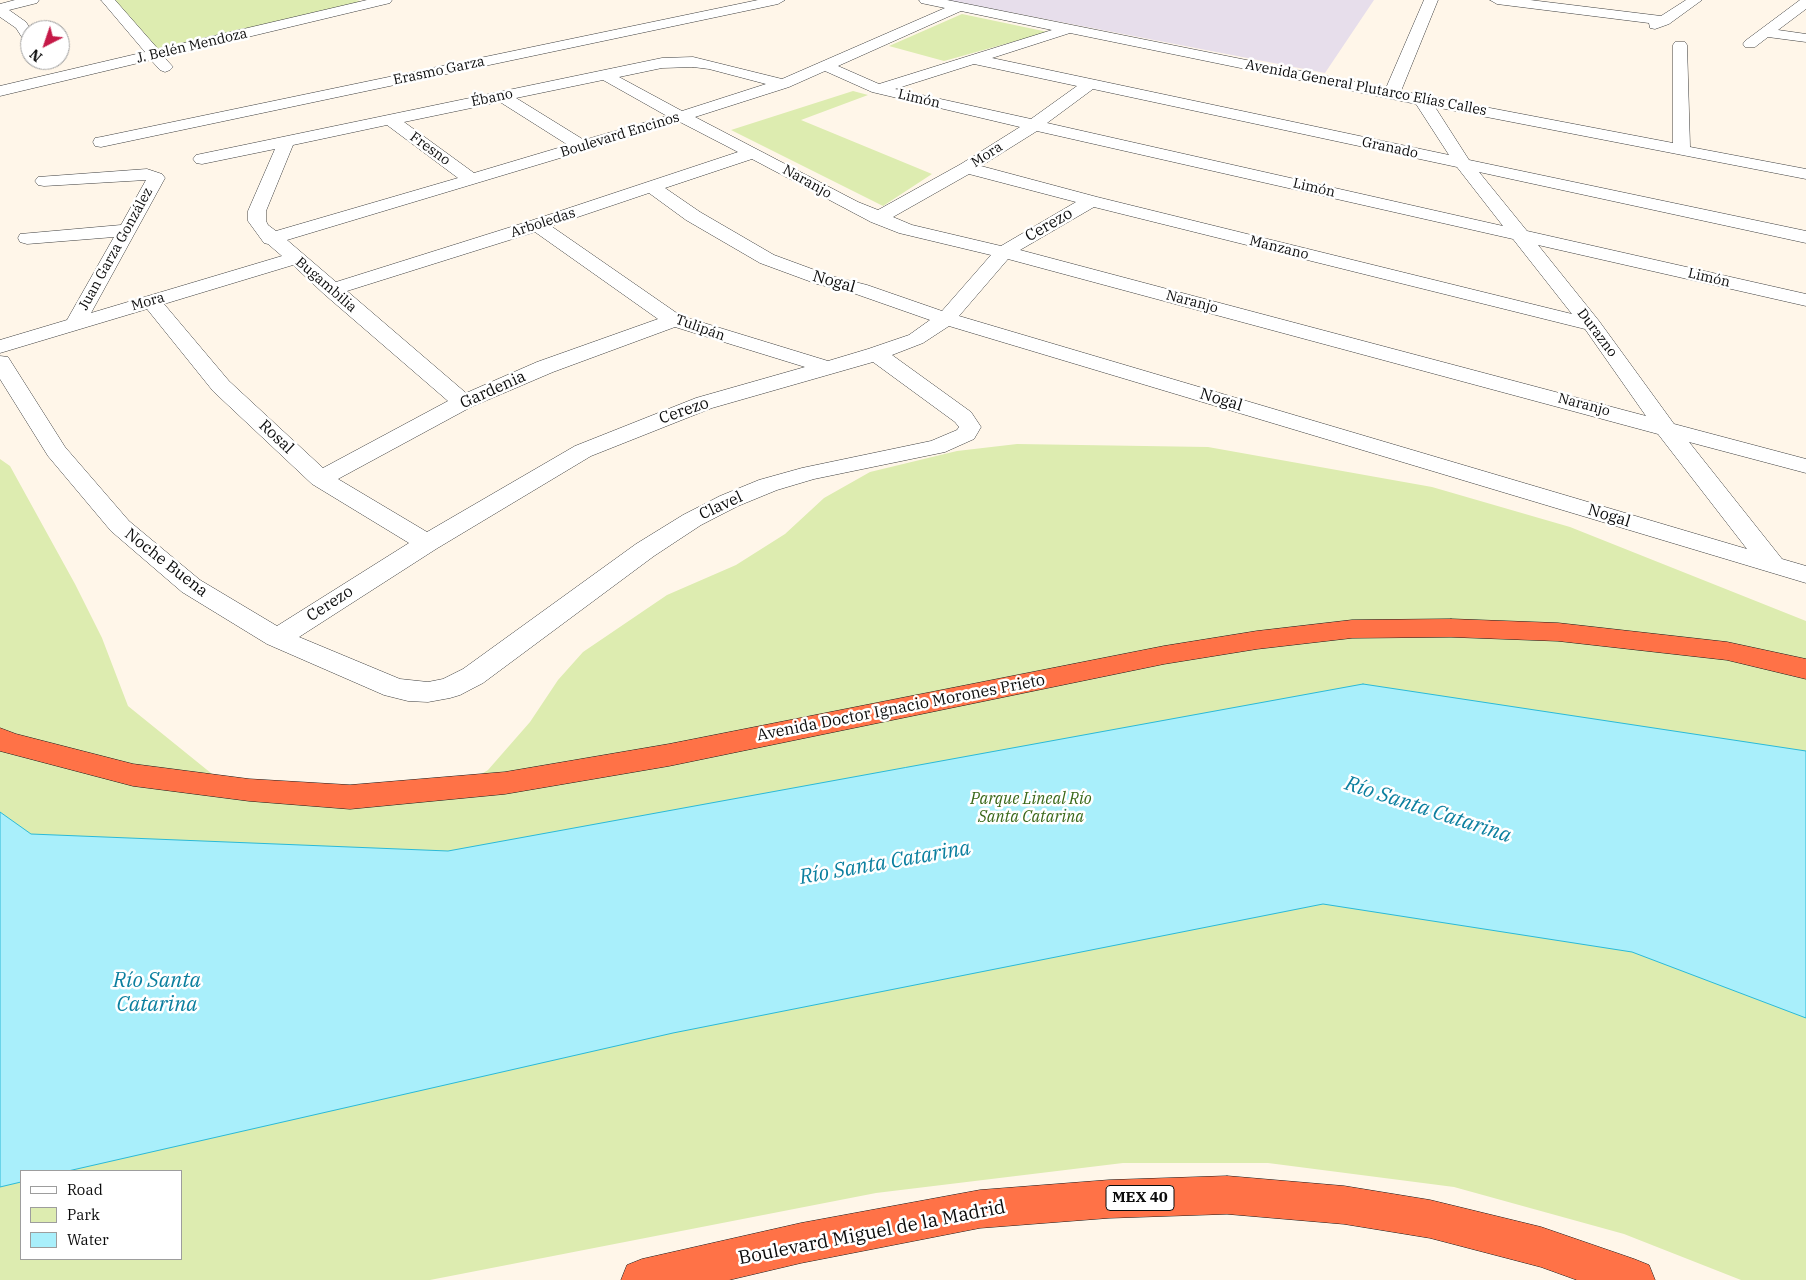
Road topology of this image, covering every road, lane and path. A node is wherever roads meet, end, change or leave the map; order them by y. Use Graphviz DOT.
graph roads {
  1 [pos="32,0"];
  2 [pos="108,0"];
  3 [pos="384,0"];
  4 [pos="778,0"];
  5 [pos="926,0"];
  6 [pos="1431,0"];
  7 [pos="1497,0"];
  8 [pos="1583,0"];
  9 [pos="1695,0"];
  10 [pos="960,7"];
  11 [pos="1803,8"];
  12 [pos="1568,9"];
  13 [pos="0,10"];
  14 [pos="20,24"];
  15 [pos="1070,29"];
  16 [pos="1767,33"];
  17 [pos="594,38"];
  18 [pos="1806,38"];
  19 [pos="1750,44"];
  20 [pos="1680,45"];
  21 [pos="609,48"];
  22 [pos="153,55"];
  23 [pos="623,58"];
  24 [pos="974,58"];
  25 [pos="826,66"];
  26 [pos="166,68"];
  27 [pos="638,68"];
  28 [pos="604,74"];
  29 [pos="1091,83"];
  30 [pos="783,84"];
  31 [pos="878,89"];
  32 [pos="0,91"];
  33 [pos="1392,93"];
  34 [pos="324,96"];
  35 [pos="502,96"];
  36 [pos="1422,100"];
  37 [pos="680,117"];
  38 [pos="389,119"];
  39 [pos="1034,124"];
  40 [pos="351,127"];
  41 [pos="101,142"];
  42 [pos="286,142"];
  43 [pos="582,146"];
  44 [pos="1682,150"];
  45 [pos="753,153"];
  46 [pos="202,159"];
  47 [pos="1463,164"];
  48 [pos="967,168"];
  49 [pos="1806,174"];
  50 [pos="471,179"];
  51 [pos="44,181"];
  52 [pos="652,187"];
  53 [pos="1091,201"];
  54 [pos="878,218"];
  55 [pos="538,225"];
  56 [pos="127,230"];
  57 [pos="1520,234"];
  58 [pos="1806,237"];
  59 [pos="28,238"];
  60 [pos="271,239"];
  61 [pos="1004,252"];
  62 [pos="296,258"];
  63 [pos="331,290"];
  64 [pos="1806,300"];
  65 [pos="151,301"];
  66 [pos="946,318"];
  67 [pos="674,320"];
  68 [pos="74,324"];
  69 [pos="1592,325"];
  70 [pos="0,347"];
  71 [pos="876,354"];
  72 [pos="0,362"];
  73 [pos="829,368"];
  74 [pos="463,402"];
  75 [pos="1664,426"];
  76 [pos="1806,466"];
  77 [pos="321,479"];
  78 [pos="427,543"];
  79 [pos="1773,565"];
  80 [pos="1806,575"];
  81 [pos="277,638"];
  82 [pos="1805,669"];
  83 [pos="394,688"];
  84 [pos="0,739"];
  85 [pos="642,1280"];
  86 [pos="1634,1280"];
  1 -- 13 [label="street"];
  2 -- 22 [label="street"];
  3 -- 22 [label="street, J. Belén Mendoza"];
  4 -- 17 [label="street, Erasmo Garza"];
  5 -- 10 [label="street, Avenida General Plutarco Elías Calles"];
  6 -- 33 [label="street"];
  7 -- 12 [label="street"];
  8 -- 12 [label="street"];
  9 -- 12 [label="street"];
  10 -- 15 [label="street, Avenida General Plutarco Elías Calles"];
  10 -- 25 [label="street, Boulevard Encinos"];
  11 -- 16 [label="street"];
  13 -- 14 [label="street"];
  15 -- 24 [label="street"];
  15 -- 33 [label="street, Avenida General Plutarco Elías Calles"];
  16 -- 18 [label="street"];
  16 -- 19 [label="street"];
  17 -- 21 [label="street"];
  17 -- 34 [label="street, Erasmo Garza"];
  20 -- 44 [label="street"];
  22 -- 26 [label="street"];
  22 -- 32 [label="street, J. Belén Mendoza"];
  23 -- 27 [label="street"];
  24 -- 29 [label="street, Granado"];
  24 -- 31 [label="street"];
  25 -- 30 [label="street, Boulevard Encinos"];
  25 -- 31 [label="street, Limón"];
  27 -- 28 [label="street, Ébano"];
  27 -- 30 [label="street, Ébano"];
  28 -- 35 [label="street, Ébano"];
  28 -- 37 [label="street, Naranjo"];
  29 -- 39 [label="street, Mora"];
  29 -- 47 [label="street, Granado"];
  30 -- 37 [label="street, Boulevard Encinos"];
  31 -- 39 [label="street, Limón"];
  33 -- 36 [label="street, Avenida General Plutarco Elías Calles"];
  34 -- 40 [label="street"];
  34 -- 41 [label="street, Erasmo Garza"];
  35 -- 38 [label="street, Ébano"];
  35 -- 43 [label="street"];
  36 -- 44 [label="street, Avenida General Plutarco Elías Calles"];
  36 -- 47 [label="street, Durazno"];
  37 -- 43 [label="street, Boulevard Encinos"];
  37 -- 45 [label="street, Naranjo"];
  38 -- 40 [label="street, Ébano"];
  38 -- 50 [label="street, Fresno"];
  39 -- 48 [label="street, Mora"];
  39 -- 57 [label="street, Limón"];
  40 -- 42 [label="street, Ébano"];
  42 -- 46 [label="street, Ébano"];
  42 -- 60 [label="street, Bugambilia"];
  43 -- 50 [label="street, Boulevard Encinos"];
  44 -- 49 [label="street, Avenida General Plutarco Elías Calles"];
  45 -- 52 [label="street, Arboledas"];
  45 -- 54 [label="street, Naranjo"];
  47 -- 57 [label="street, Durazno"];
  47 -- 58 [label="street, Granado"];
  48 -- 53 [label="street, Manzano"];
  48 -- 54 [label="street, Mora"];
  50 -- 60 [label="street, Boulevard Encinos"];
  51 -- 56 [label="street, Juan Garza González"];
  52 -- 55 [label="street, Arboledas"];
  52 -- 66 [label="street, Nogal"];
  53 -- 61 [label="street, Cerezo"];
  53 -- 69 [label="street, Manzano"];
  54 -- 61 [label="street, Naranjo"];
  55 -- 63 [label="street, Arboledas"];
  55 -- 67 [label="street, Tulipán"];
  56 -- 59 [label="street"];
  56 -- 68 [label="street, Juan Garza González"];
  57 -- 64 [label="street, Limón"];
  57 -- 69 [label="street, Durazno"];
  60 -- 62 [label="street, Bugambilia"];
  61 -- 66 [label="street, Cerezo"];
  61 -- 75 [label="street, Naranjo"];
  62 -- 63 [label="street, Bugambilia"];
  62 -- 65 [label="street, Mora"];
  63 -- 74 [label="street, Bugambilia"];
  65 -- 68 [label="street, Mora"];
  65 -- 77 [label="street, Rosal"];
  66 -- 71 [label="street, Cerezo"];
  66 -- 79 [label="street, Nogal"];
  67 -- 73 [label="street, Tulipán"];
  67 -- 74 [label="street, Gardenia"];
  68 -- 70 [label="street, Mora"];
  69 -- 75 [label="street, Durazno"];
  71 -- 73 [label="street, Cerezo"];
  71 -- 83 [label="street, Clavel"];
  72 -- 81 [label="street, Noche Buena"];
  73 -- 78 [label="street, Cerezo"];
  74 -- 77 [label="street, Gardenia"];
  75 -- 76 [label="street, Naranjo"];
  75 -- 79 [label="street, Durazno"];
  77 -- 78 [label="street, Rosal"];
  78 -- 81 [label="street, Cerezo"];
  79 -- 80 [label="street, Nogal"];
  81 -- 83 [label="street, Noche Buena"];
  82 -- 84 [label="highway, Avenida Doctor Ignacio Morones Prieto"];
  85 -- 86 [label="highway, Boulevard Miguel de la Madrid / MEX 40"];
}
